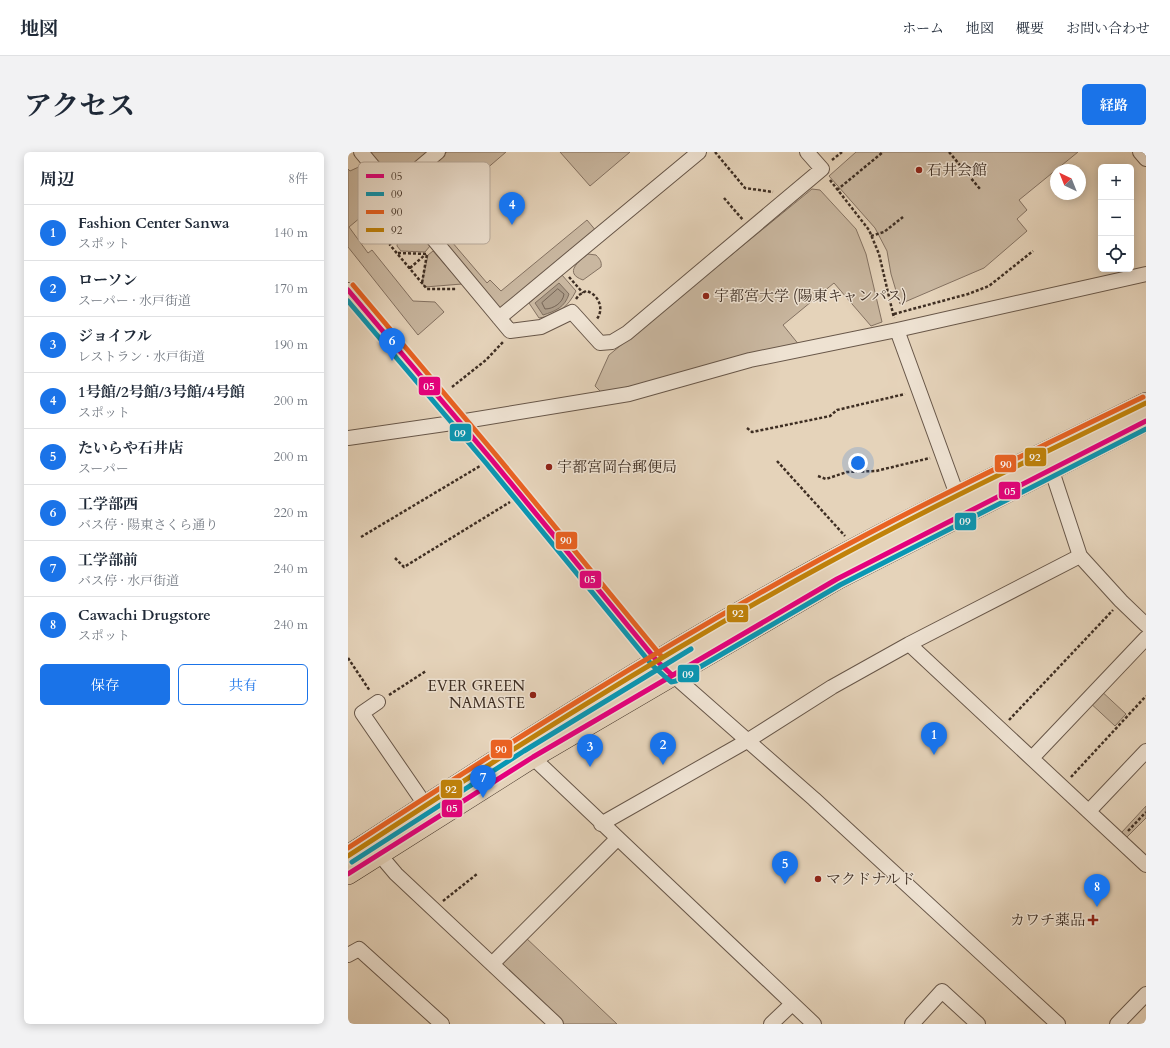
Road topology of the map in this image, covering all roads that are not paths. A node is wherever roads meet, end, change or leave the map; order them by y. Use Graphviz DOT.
graph roads {
  1 [pos="361,152"];
  2 [pos="438,152"];
  3 [pos="699,152"];
  4 [pos="807,152"];
  5 [pos="1140,152"];
  6 [pos="1146,159"];
  7 [pos="369,162"];
  8 [pos="428,162"];
  9 [pos="438,244"];
  10 [pos="1146,274"];
  11 [pos="348,291"];
  12 [pos="499,318"];
  13 [pos="897,330"];
  14 [pos="1146,403"];
  15 [pos="1146,420"];
  16 [pos="459,422"];
  17 [pos="348,438"];
  18 [pos="1048,460"];
  19 [pos="960,504"];
  20 [pos="1080,556"];
  21 [pos="1146,625"];
  22 [pos="1146,638"];
  23 [pos="909,644"];
  24 [pos="657,661"];
  25 [pos="672,675"];
  26 [pos="378,702"];
  27 [pos="747,741"];
  28 [pos="526,751"];
  29 [pos="1146,751"];
  30 [pos="1032,758"];
  31 [pos="426,806"];
  32 [pos="1089,811"];
  33 [pos="601,824"];
  34 [pos="617,839"];
  35 [pos="374,849"];
  36 [pos="348,856"];
  37 [pos="1146,864"];
  38 [pos="348,874"];
  39 [pos="348,955"];
  40 [pos="492,964"];
  41 [pos="1146,994"];
  42 [pos="792,1004"];
  43 [pos="442,1024"];
  44 [pos="556,1024"];
  45 [pos="771,1024"];
  46 [pos="814,1024"];
  47 [pos="912,1024"];
  48 [pos="978,1024"];
  49 [pos="1058,1024"];
  50 [pos="1117,1024"];
  1 -- 7 [label="street"];
  2 -- 8 [label="street"];
  3 -- 12 [label="street"];
  4 -- 12 [label="street"];
  5 -- 6 [label="street"];
  9 -- 12 [label="street"];
  10 -- 13 [label="street"];
  11 -- 16 [label="street"];
  13 -- 16 [label="street"];
  13 -- 19 [label="street"];
  14 -- 18 [label="highway"];
  15 -- 18 [label="highway"];
  16 -- 17 [label="street"];
  16 -- 24 [label="street"];
  18 -- 19 [label="highway"];
  18 -- 20 [label="street"];
  19 -- 24 [label="highway"];
  19 -- 25 [label="highway"];
  20 -- 21 [label="street"];
  20 -- 23 [label="street"];
  22 -- 30 [label="street"];
  23 -- 27 [label="street"];
  23 -- 30 [label="street"];
  24 -- 25 [label="street"];
  24 -- 28 [label="highway"];
  25 -- 27 [label="street"];
  25 -- 28 [label="highway"];
  26 -- 31 [label="street"];
  27 -- 33 [label="street"];
  27 -- 49 [label="street"];
  28 -- 31 [label="highway"];
  28 -- 33 [label="street"];
  28 -- 35 [label="highway"];
  29 -- 32 [label="street"];
  30 -- 32 [label="street"];
  31 -- 35 [label="highway"];
  32 -- 37 [label="street"];
  33 -- 34 [label="street"];
  34 -- 40 [label="street"];
  34 -- 42 [label="street"];
  35 -- 36 [label="highway"];
  35 -- 38 [label="highway"];
  35 -- 40 [label="street"];
  39 -- 43 [label="street"];
  40 -- 44 [label="street"];
  41 -- 50 [label="street"];
  42 -- 45 [label="street"];
  42 -- 46 [label="street"];
  47 -- 48 [label="street"];
}
